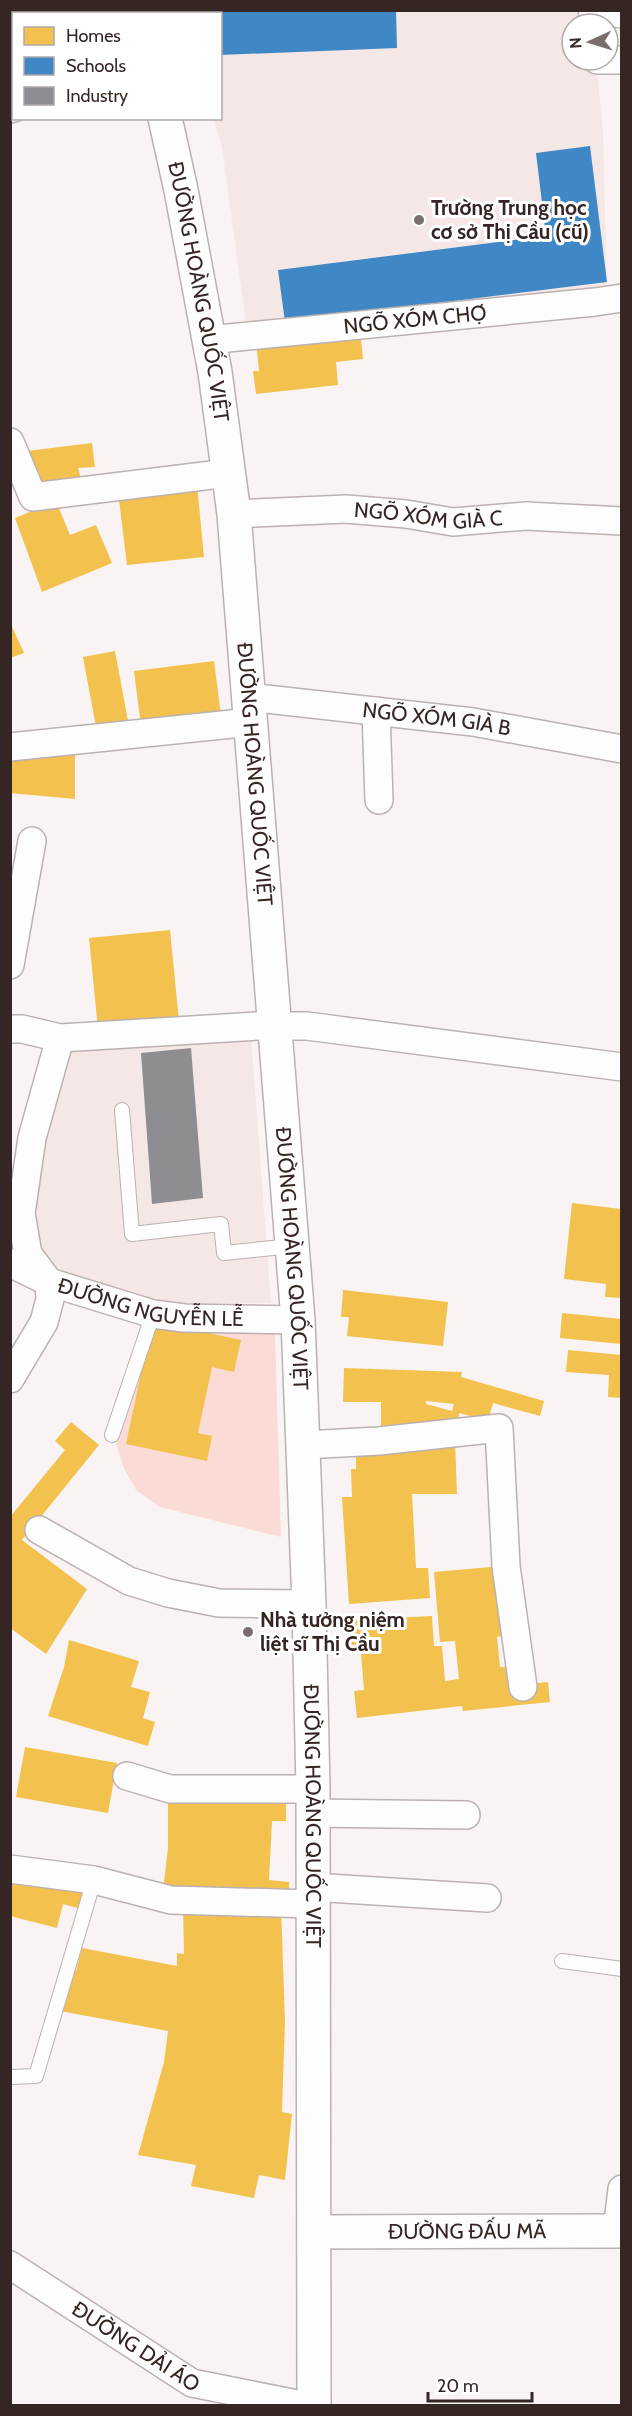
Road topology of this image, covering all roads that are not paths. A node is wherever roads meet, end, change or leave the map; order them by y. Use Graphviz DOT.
graph roads {
  1 [pos="592,11"];
  2 [pos="621,14"];
  3 [pos="165,120"];
  4 [pos="621,298"];
  5 [pos="208,340"];
  6 [pos="10,442"];
  7 [pos="228,473"];
  8 [pos="234,514"];
  9 [pos="621,521"];
  10 [pos="250,710"];
  11 [pos="376,711"];
  12 [pos="10,747"];
  13 [pos="621,748"];
  14 [pos="379,800"];
  15 [pos="32,841"];
  16 [pos="10,965"];
  17 [pos="276,1026"];
  18 [pos="10,1029"];
  19 [pos="60,1038"];
  20 [pos="621,1066"];
  21 [pos="122,1110"];
  22 [pos="292,1246"];
  23 [pos="10,1263"];
  24 [pos="49,1282"];
  25 [pos="153,1314"];
  26 [pos="298,1320"];
  27 [pos="10,1379"];
  28 [pos="112,1435"];
  29 [pos="303,1445"];
  30 [pos="39,1530"];
  31 [pos="309,1604"];
  32 [pos="523,1687"];
  33 [pos="127,1776"];
  34 [pos="312,1801"];
  35 [pos="466,1815"];
  36 [pos="10,1869"];
  37 [pos="94,1880"];
  38 [pos="312,1895"];
  39 [pos="486,1898"];
  40 [pos="562,1961"];
  41 [pos="621,1969"];
  42 [pos="10,2077"];
  43 [pos="621,2190"];
  44 [pos="620,2231"];
  45 [pos="314,2232"];
  46 [pos="10,2265"];
  47 [pos="307,2406"];
  48 [pos="314,2406"];
  1 -- 2 [label="street"];
  3 -- 5 [label="main road, ĐƯỜNG HOÀNG QUỐC VIỆT"];
  4 -- 5 [label="street, NGÕ XÓM CHỢ"];
  5 -- 7 [label="main road, ĐƯỜNG HOÀNG QUỐC VIỆT"];
  6 -- 7 [label="street"];
  7 -- 8 [label="main road, ĐƯỜNG HOÀNG QUỐC VIỆT"];
  8 -- 9 [label="street, NGÕ XÓM GIÀ C"];
  8 -- 10 [label="main road, ĐƯỜNG HOÀNG QUỐC VIỆT"];
  10 -- 11 [label="street, NGÕ XÓM GIÀ B"];
  10 -- 12 [label="street, NGÕ XÓM GIÀ B"];
  10 -- 17 [label="main road, ĐƯỜNG HOÀNG QUỐC VIỆT"];
  11 -- 13 [label="street, NGÕ XÓM GIÀ B"];
  11 -- 14 [label="street"];
  15 -- 16 [label="street"];
  17 -- 19 [label="street"];
  17 -- 20 [label="street"];
  17 -- 22 [label="main road, ĐƯỜNG HOÀNG QUỐC VIỆT"];
  18 -- 19 [label="street"];
  19 -- 24 [label="street"];
  21 -- 22 [label="lane"];
  22 -- 26 [label="main road, ĐƯỜNG HOÀNG QUỐC VIỆT"];
  23 -- 24 [label="street, ĐƯỜNG NGUYỄN LỄ"];
  24 -- 25 [label="street, ĐƯỜNG NGUYỄN LỄ"];
  24 -- 27 [label="street"];
  25 -- 26 [label="street, ĐƯỜNG NGUYỄN LỄ"];
  25 -- 28 [label="lane"];
  26 -- 29 [label="main road, ĐƯỜNG HOÀNG QUỐC VIỆT"];
  29 -- 31 [label="main road, ĐƯỜNG HOÀNG QUỐC VIỆT"];
  29 -- 32 [label="street"];
  30 -- 31 [label="street"];
  31 -- 34 [label="main road, ĐƯỜNG HOÀNG QUỐC VIỆT"];
  33 -- 34 [label="street"];
  34 -- 35 [label="street"];
  34 -- 38 [label="main road, ĐƯỜNG HOÀNG QUỐC VIỆT"];
  36 -- 37 [label="street"];
  37 -- 38 [label="street"];
  37 -- 42 [label="lane"];
  38 -- 39 [label="street"];
  38 -- 45 [label="main road, ĐƯỜNG HOÀNG QUỐC VIỆT"];
  40 -- 41 [label="lane"];
  43 -- 44 [label="street"];
  44 -- 45 [label="main road, ĐƯỜNG ĐẤU MÃ"];
  45 -- 48 [label="main road, ĐƯỜNG HOÀNG QUỐC VIỆT"];
  46 -- 47 [label="street, ĐƯỜNG DẢI ÁO"];
}
